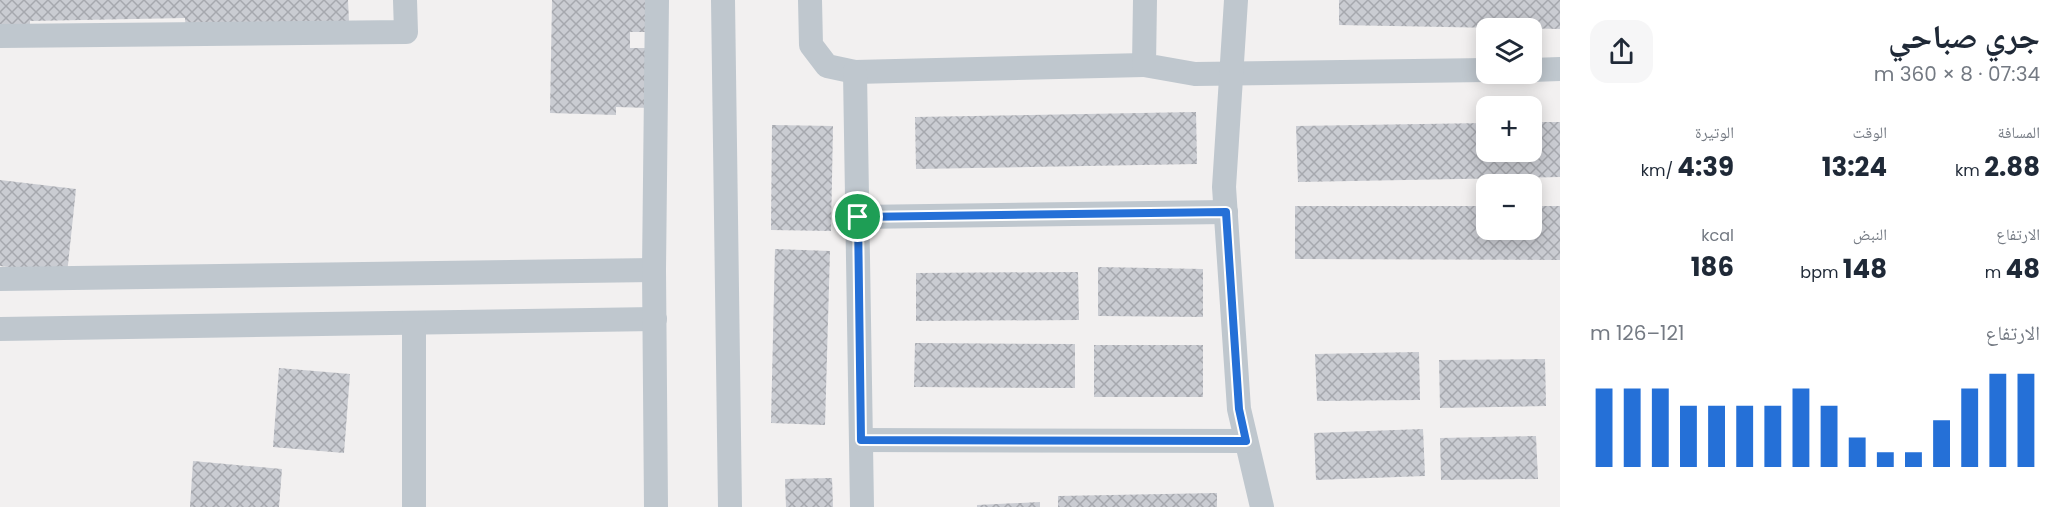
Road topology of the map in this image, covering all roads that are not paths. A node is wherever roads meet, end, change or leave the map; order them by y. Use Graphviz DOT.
graph roads {
  1 [pos="405,0"];
  2 [pos="657,0"];
  3 [pos="723,0"];
  4 [pos="810,0"];
  5 [pos="1145,0"];
  6 [pos="1236,0"];
  7 [pos="0,36"];
  8 [pos="1144,65"];
  9 [pos="1560,69"];
  10 [pos="1476,70"];
  11 [pos="1542,70"];
  12 [pos="855,72"];
  13 [pos="1232,73"];
  14 [pos="1226,212"];
  15 [pos="858,217"];
  16 [pos="654,270"];
  17 [pos="0,279"];
  18 [pos="655,319"];
  19 [pos="414,323"];
  20 [pos="0,329"];
  21 [pos="861,440"];
  22 [pos="1246,441"];
  23 [pos="414,507"];
  24 [pos="656,507"];
  25 [pos="730,507"];
  26 [pos="862,507"];
  27 [pos="1262,507"];
  1 -- 7 [label="street"];
  2 -- 16 [label="street"];
  3 -- 25 [label="street"];
  4 -- 12 [label="street"];
  5 -- 8 [label="street"];
  6 -- 13 [label="street"];
  8 -- 12 [label="street"];
  8 -- 13 [label="street"];
  9 -- 11 [label="street"];
  10 -- 13 [label="street"];
  12 -- 15 [label="street"];
  13 -- 14 [label="street"];
  14 -- 15 [label="street"];
  14 -- 22 [label="street"];
  15 -- 21 [label="street"];
  16 -- 17 [label="street"];
  16 -- 18 [label="street"];
  18 -- 19 [label="street"];
  18 -- 24 [label="street"];
  19 -- 20 [label="street"];
  19 -- 23 [label="street"];
  21 -- 22 [label="street"];
  21 -- 26 [label="street"];
  22 -- 27 [label="street"];
}
